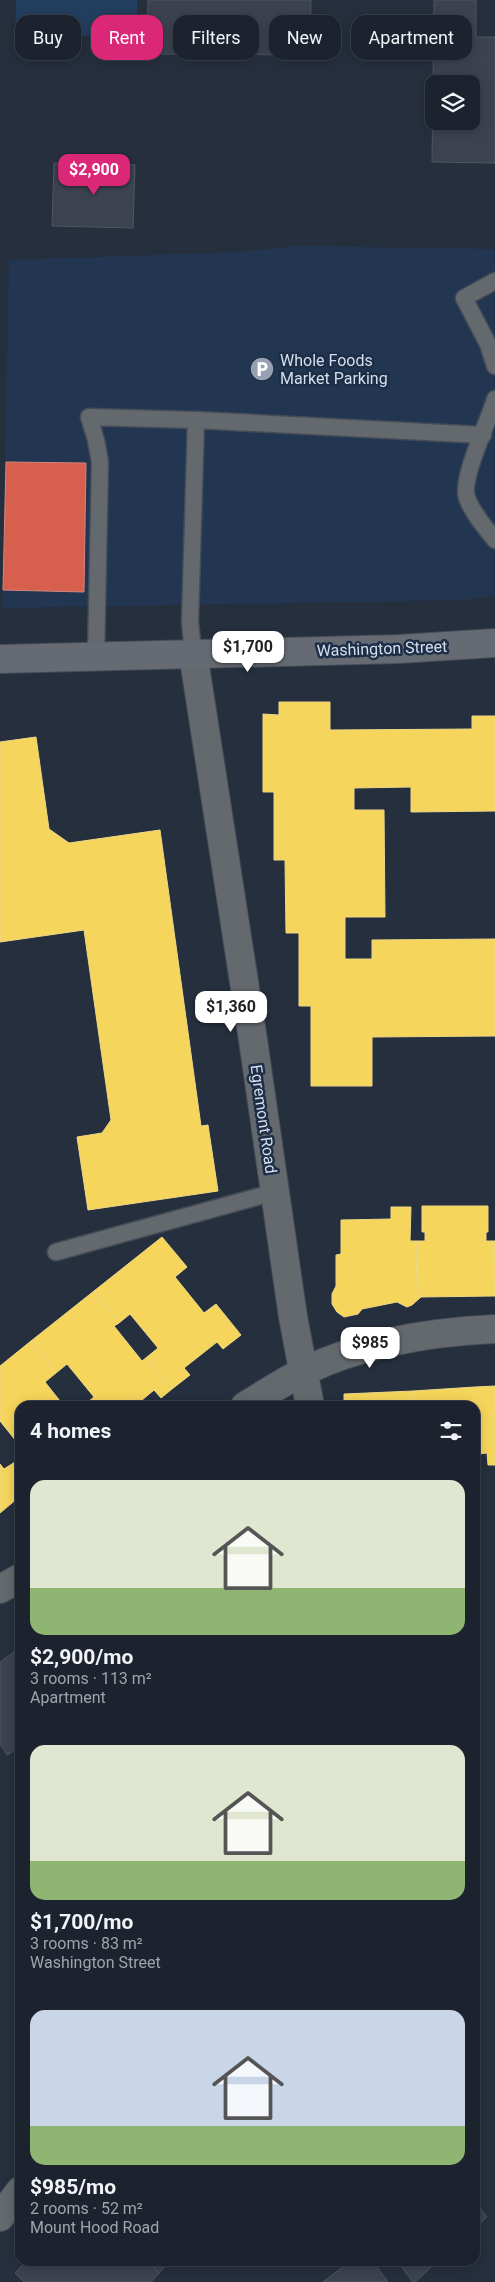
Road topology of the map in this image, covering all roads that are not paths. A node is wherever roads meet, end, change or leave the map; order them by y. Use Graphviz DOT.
graph roads {
  1 [pos="495,281"];
  2 [pos="495,366"];
  3 [pos="495,398"];
  4 [pos="196,420"];
  5 [pos="483,435"];
  6 [pos="495,540"];
  7 [pos="495,643"];
  8 [pos="193,653"];
  9 [pos="96,656"];
  10 [pos="0,659"];
  11 [pos="275,1192"];
  12 [pos="56,1252"];
  13 [pos="495,1329"];
  14 [pos="305,1372"];
  15 [pos="254,1401"];
  16 [pos="309,1401"];
  17 [pos="15,1581"];
  18 [pos="0,1589"];
  19 [pos="15,2198"];
  20 [pos="0,2217"];
  1 -- 2 [label="lane"];
  3 -- 5 [label="lane"];
  4 -- 5 [label="lane"];
  4 -- 8 [label="lane"];
  4 -- 9 [label="lane"];
  5 -- 6 [label="lane"];
  7 -- 8 [label="main road, Washington Street"];
  8 -- 9 [label="main road, Washington Street"];
  8 -- 11 [label="street, Egremont Road"];
  9 -- 10 [label="main road, Washington Street"];
  11 -- 12 [label="lane"];
  11 -- 14 [label="street, Egremont Road"];
  13 -- 14 [label="street"];
  14 -- 15 [label="street"];
  14 -- 16 [label="street, Egremont Road"];
  17 -- 18 [label="street"];
  19 -- 20 [label="street"];
}
